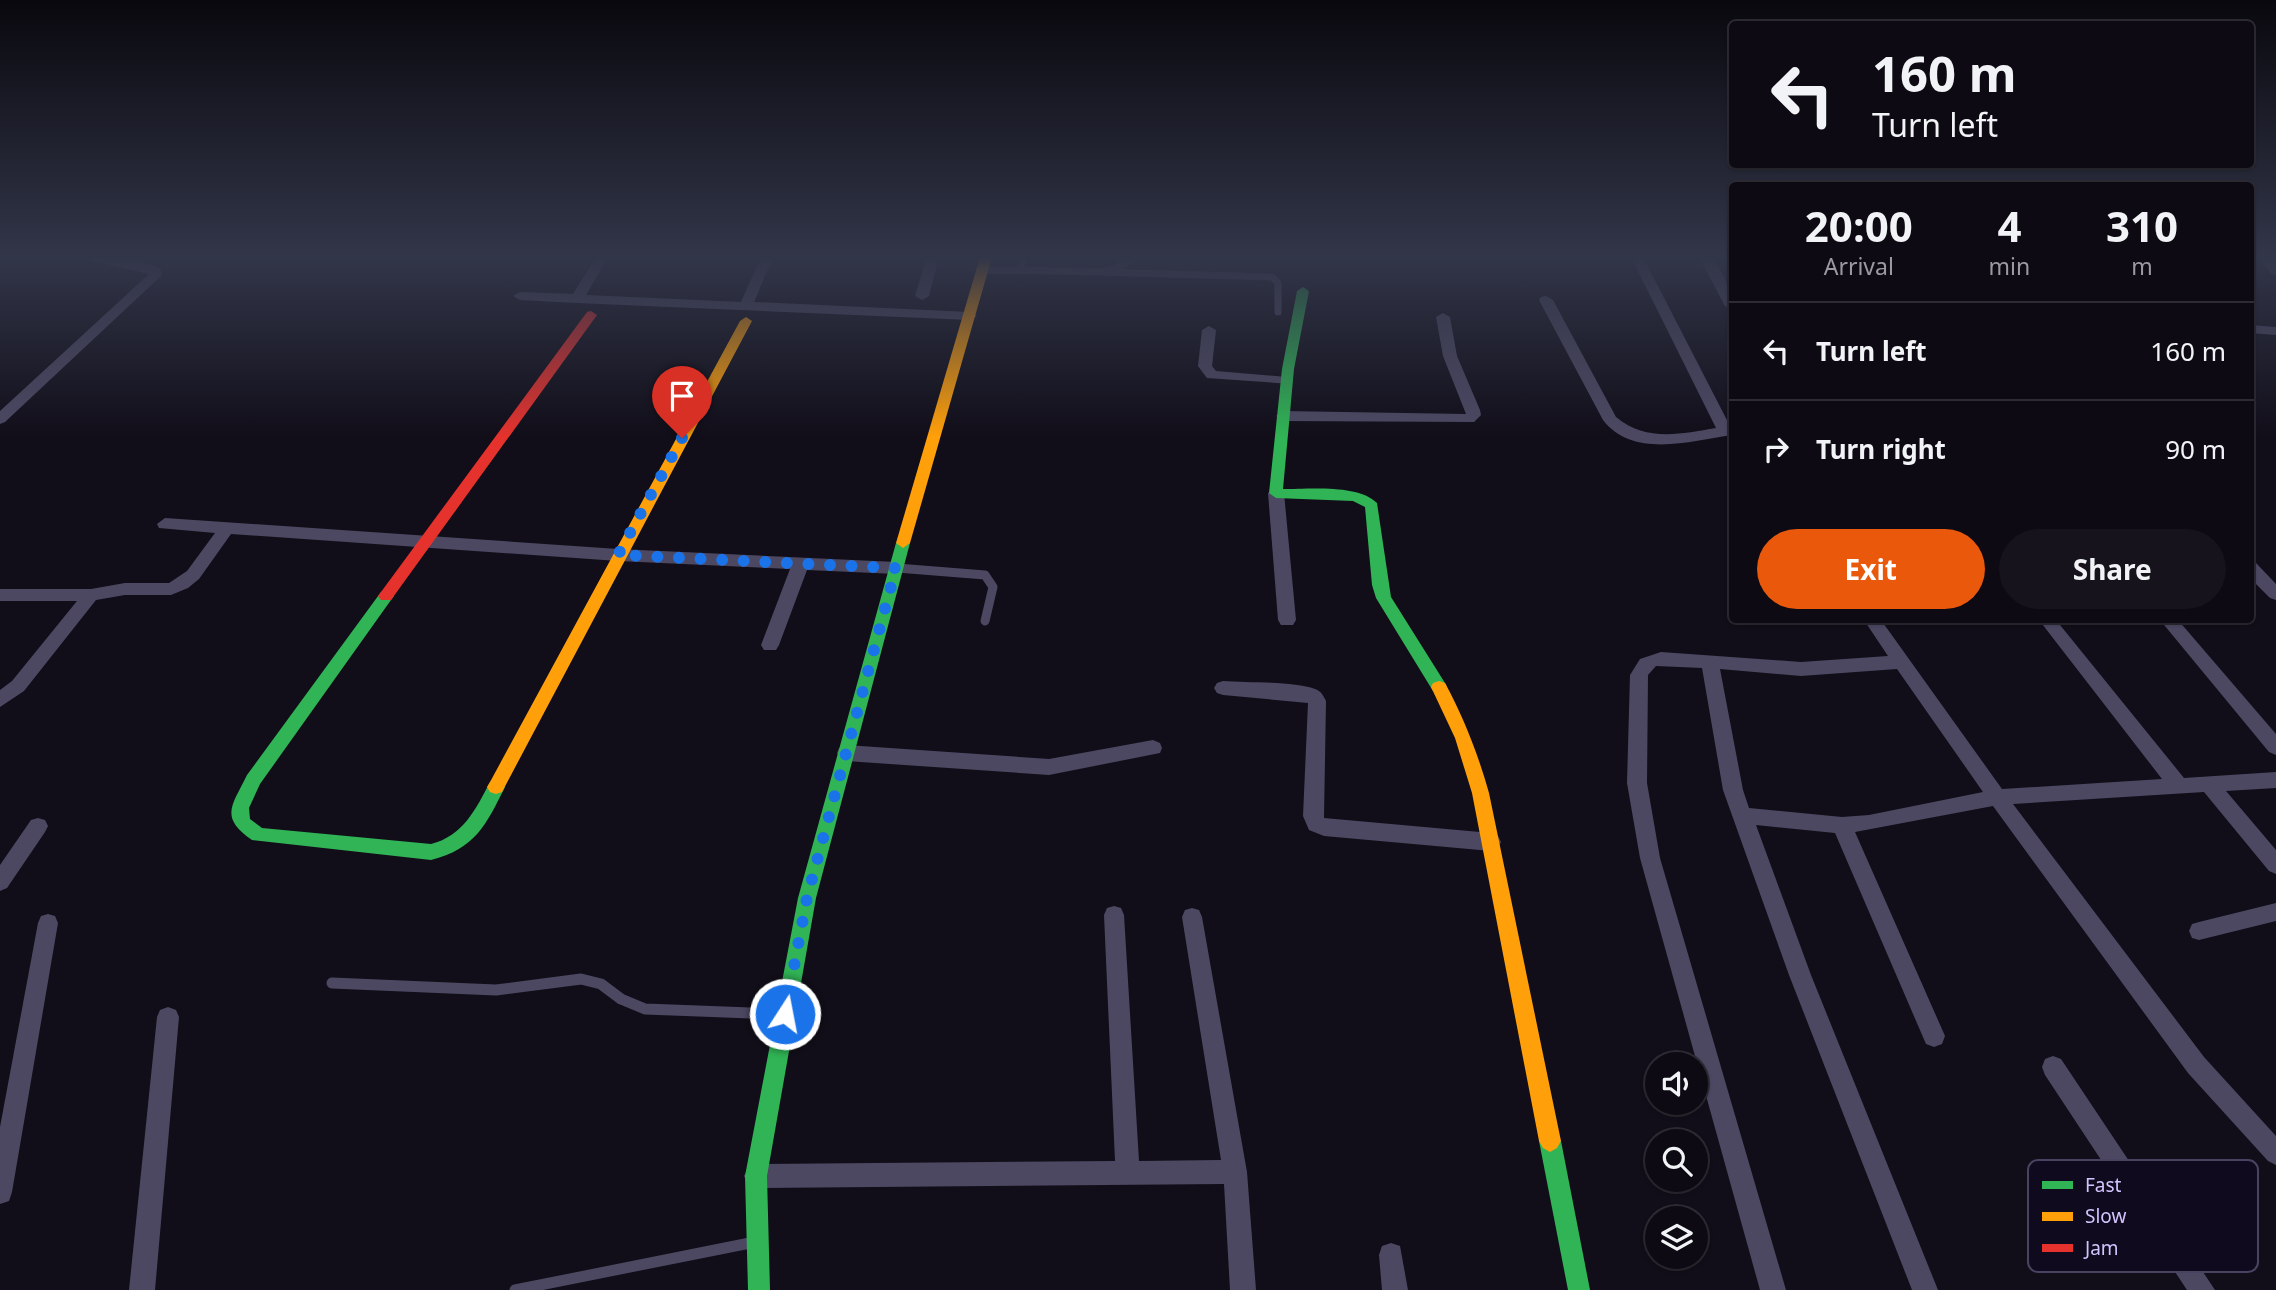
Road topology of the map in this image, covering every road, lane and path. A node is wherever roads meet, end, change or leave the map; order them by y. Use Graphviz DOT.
graph roads {
  1 [pos="110,317"];
  2 [pos="589,317"];
  3 [pos="744,317"];
  4 [pos="970,317"];
  5 [pos="1298,317"];
  6 [pos="1443,317"];
  7 [pos="1555,317"];
  8 [pos="1669,317"];
  9 [pos="2254,325"];
  10 [pos="1209,330"];
  11 [pos="2276,331"];
  12 [pos="1287,381"];
  13 [pos="1283,416"];
  14 [pos="0,419"];
  15 [pos="1729,430"];
  16 [pos="1276,493"];
  17 [pos="165,524"];
  18 [pos="227,528"];
  19 [pos="426,541"];
  20 [pos="618,555"];
  21 [pos="801,564"];
  22 [pos="896,568"];
  23 [pos="2254,571"];
  24 [pos="2276,594"];
  25 [pos="0,595"];
  26 [pos="91,595"];
  27 [pos="1287,620"];
  28 [pos="985,621"];
  29 [pos="1874,623"];
  30 [pos="2050,623"];
  31 [pos="2172,623"];
  32 [pos="770,645"];
  33 [pos="1902,662"];
  34 [pos="1710,663"];
  35 [pos="1223,688"];
  36 [pos="0,700"];
  37 [pos="2276,747"];
  38 [pos="1153,748"];
  39 [pos="846,753"];
  40 [pos="2276,780"];
  41 [pos="2209,784"];
  42 [pos="2180,787"];
  43 [pos="1997,797"];
  44 [pos="1744,816"];
  45 [pos="1842,825"];
  46 [pos="38,827"];
  47 [pos="1491,842"];
  48 [pos="2276,865"];
  49 [pos="0,882"];
  50 [pos="2276,912"];
  51 [pos="1114,915"];
  52 [pos="1192,917"];
  53 [pos="48,923"];
  54 [pos="2199,931"];
  55 [pos="332,984"];
  56 [pos="785,1014"];
  57 [pos="168,1017"];
  58 [pos="1934,1036"];
  59 [pos="2053,1067"];
  60 [pos="9,1095"];
  61 [pos="2276,1153"];
  62 [pos="2115,1160"];
  63 [pos="1235,1172"];
  64 [pos="1128,1174"];
  65 [pos="756,1176"];
  66 [pos="0,1192"];
  67 [pos="757,1241"];
  68 [pos="1391,1255"];
  69 [pos="2190,1272"];
  70 [pos="142,1290"];
  71 [pos="515,1290"];
  72 [pos="759,1290"];
  73 [pos="1242,1290"];
  74 [pos="1395,1290"];
  75 [pos="1579,1290"];
  76 [pos="1773,1290"];
  77 [pos="1925,1290"];
  78 [pos="2202,1290"];
  1 -- 14 [label="street"];
  2 -- 19 [label="street"];
  3 -- 20 [label="street"];
  4 -- 22 [label="street"];
  5 -- 12 [label="street"];
  6 -- 13 [label="street"];
  7 -- 15 [label="street"];
  8 -- 15 [label="street"];
  9 -- 11 [label="street"];
  10 -- 12 [label="street"];
  12 -- 13 [label="street"];
  13 -- 16 [label="street"];
  16 -- 27 [label="street"];
  16 -- 47 [label="street"];
  17 -- 18 [label="street"];
  18 -- 19 [label="street"];
  18 -- 26 [label="street"];
  19 -- 20 [label="street"];
  19 -- 20 [label="street"];
  20 -- 21 [label="street"];
  21 -- 22 [label="street"];
  21 -- 32 [label="street"];
  22 -- 28 [label="lane"];
  22 -- 39 [label="street"];
  23 -- 24 [label="street"];
  25 -- 26 [label="street"];
  26 -- 36 [label="street"];
  29 -- 33 [label="street"];
  30 -- 42 [label="street"];
  31 -- 37 [label="street"];
  33 -- 34 [label="street"];
  33 -- 43 [label="street"];
  34 -- 44 [label="street"];
  34 -- 76 [label="street"];
  35 -- 47 [label="street"];
  38 -- 39 [label="street"];
  39 -- 56 [label="street"];
  40 -- 41 [label="street"];
  41 -- 42 [label="street"];
  41 -- 48 [label="street"];
  42 -- 43 [label="street"];
  43 -- 45 [label="street"];
  43 -- 61 [label="street"];
  44 -- 45 [label="street"];
  44 -- 77 [label="street"];
  45 -- 58 [label="street"];
  46 -- 49 [label="street"];
  47 -- 75 [label="street"];
  50 -- 54 [label="street"];
  51 -- 64 [label="street"];
  52 -- 63 [label="street"];
  53 -- 60 [label="street"];
  55 -- 56 [label="lane"];
  56 -- 65 [label="street"];
  57 -- 70 [label="street"];
  59 -- 62 [label="street"];
  60 -- 66 [label="street"];
  63 -- 64 [label="street"];
  63 -- 73 [label="street"];
  64 -- 65 [label="street"];
  65 -- 67 [label="street"];
  67 -- 71 [label="lane"];
  67 -- 72 [label="street"];
  68 -- 74 [label="street"];
  69 -- 78 [label="street"];
}
